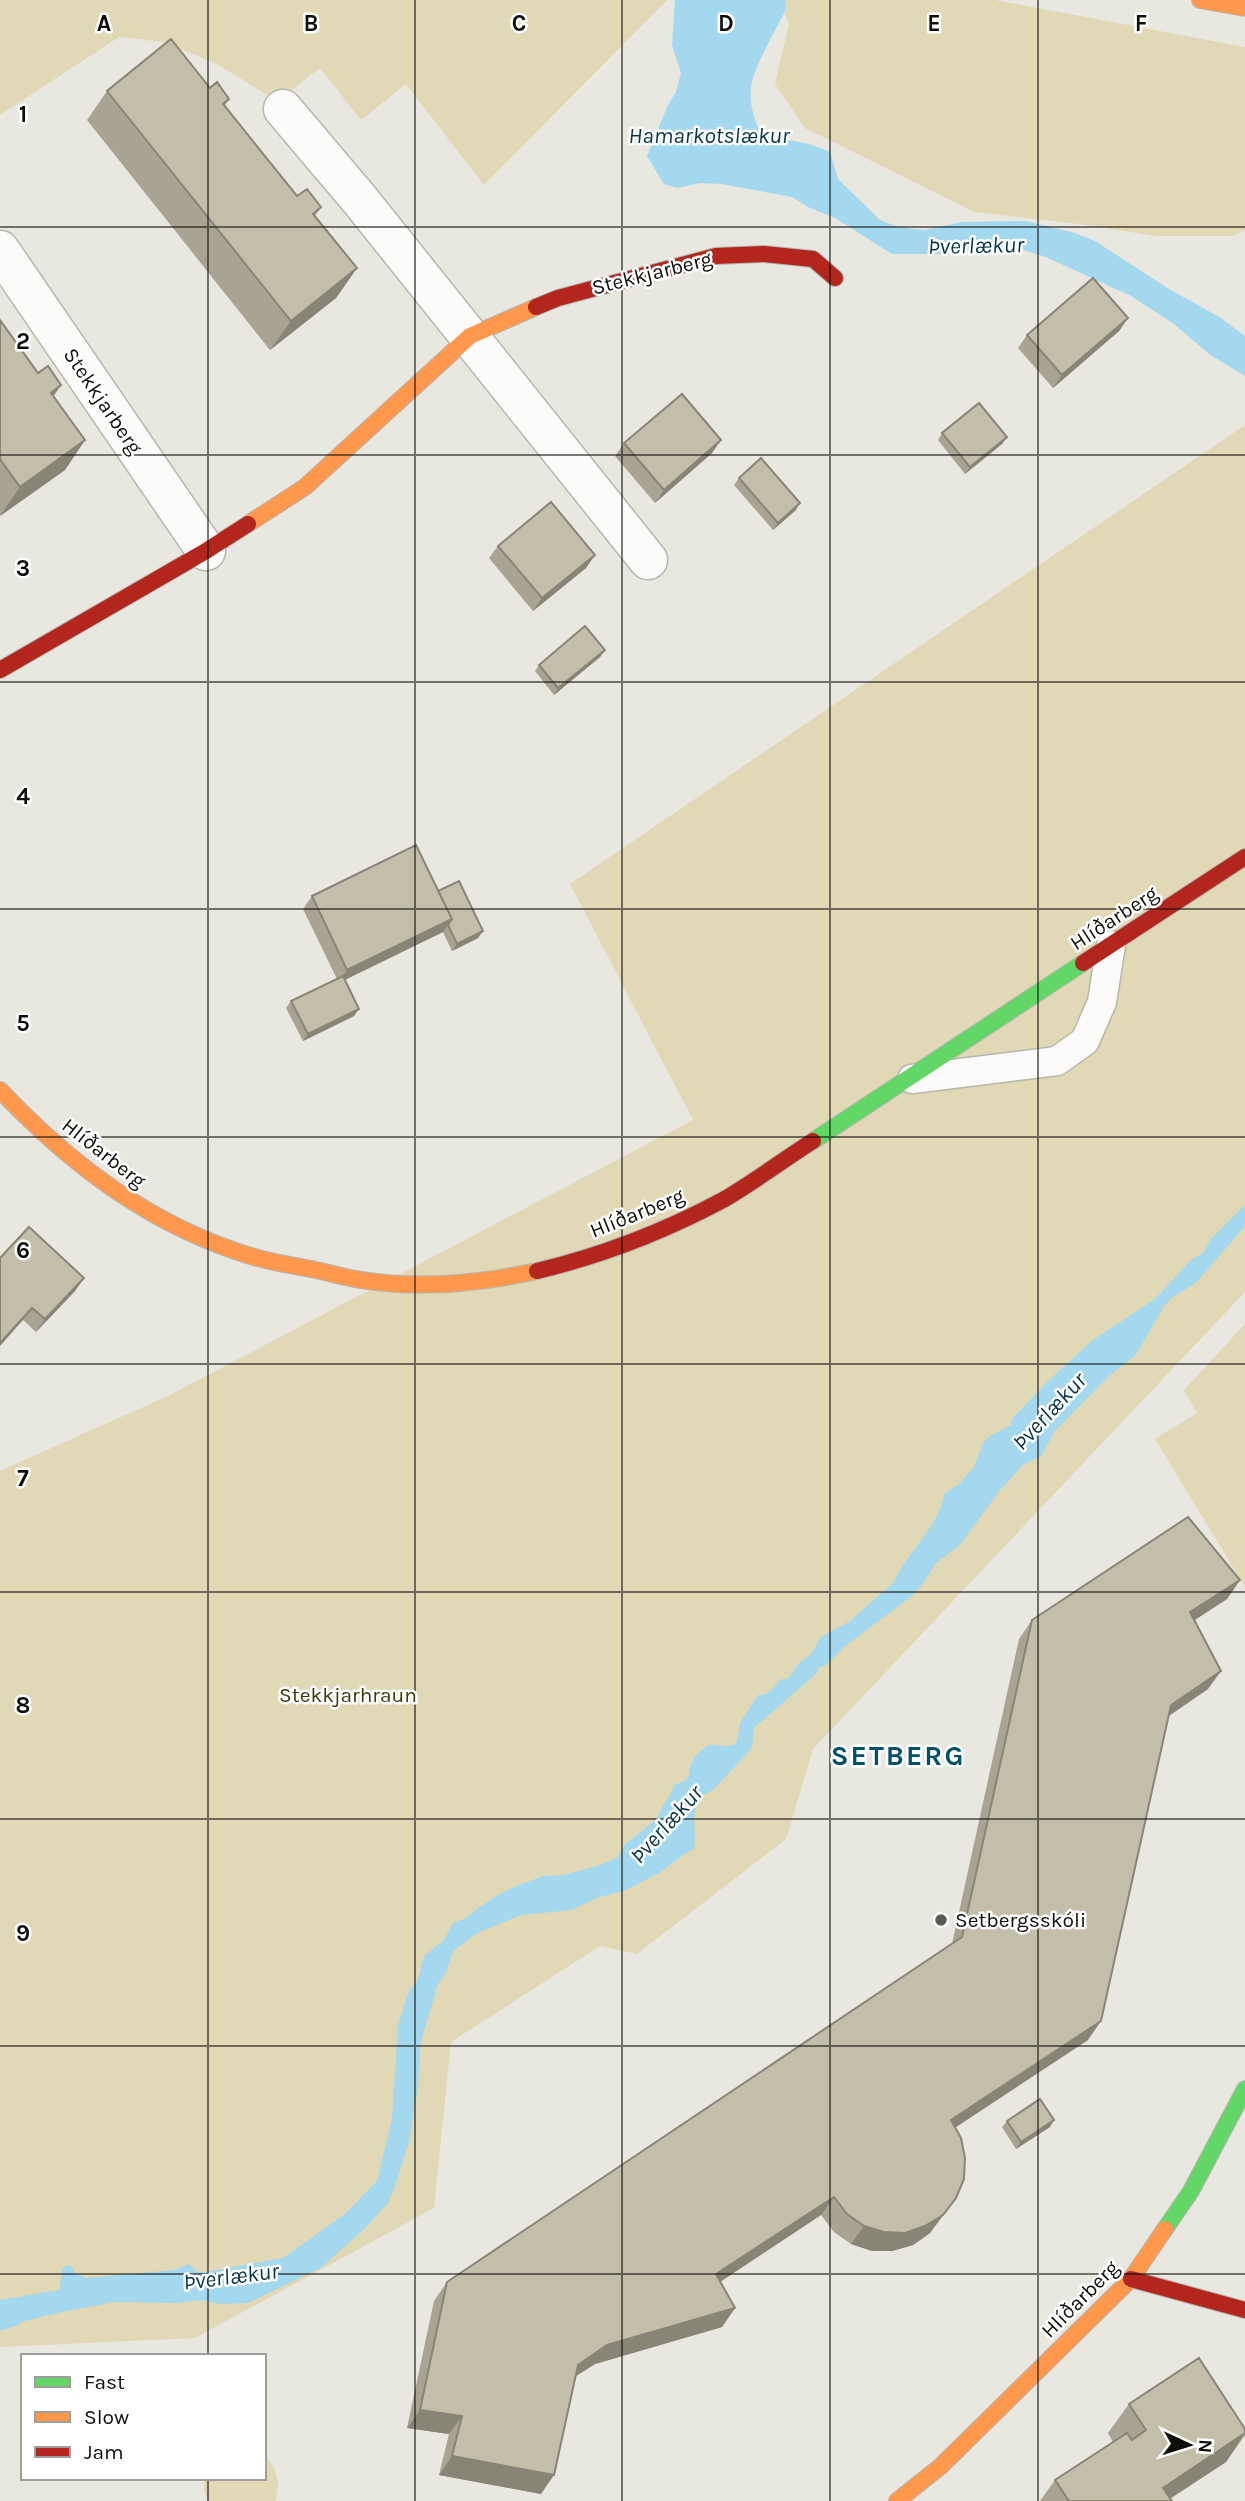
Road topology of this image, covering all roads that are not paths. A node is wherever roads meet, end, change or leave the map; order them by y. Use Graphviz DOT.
graph roads {
  1 [pos="1200,0"];
  2 [pos="1245,8"];
  3 [pos="283,109"];
  4 [pos="0,250"];
  5 [pos="835,278"];
  6 [pos="470,336"];
  7 [pos="206,551"];
  8 [pos="648,560"];
  9 [pos="0,670"];
  10 [pos="1245,857"];
  11 [pos="1111,945"];
  12 [pos="909,1079"];
  13 [pos="0,1090"];
  14 [pos="1245,2089"];
  15 [pos="1132,2278"];
  16 [pos="1245,2310"];
  17 [pos="897,2501"];
  1 -- 2 [label="main road"];
  3 -- 6 [label="street"];
  4 -- 7 [label="street, Stekkjarberg"];
  5 -- 6 [label="main road, Stekkjarberg"];
  6 -- 7 [label="main road, Stekkjarberg"];
  6 -- 8 [label="street"];
  7 -- 9 [label="main road, Stekkjarberg"];
  10 -- 11 [label="main road, Hlíðarberg"];
  11 -- 12 [label="main road, Hlíðarberg"];
  11 -- 12 [label="lane"];
  12 -- 13 [label="main road, Hlíðarberg"];
  14 -- 15 [label="main road, Hlíðarberg"];
  15 -- 16 [label="main road"];
  15 -- 17 [label="main road, Hlíðarberg"];
}
